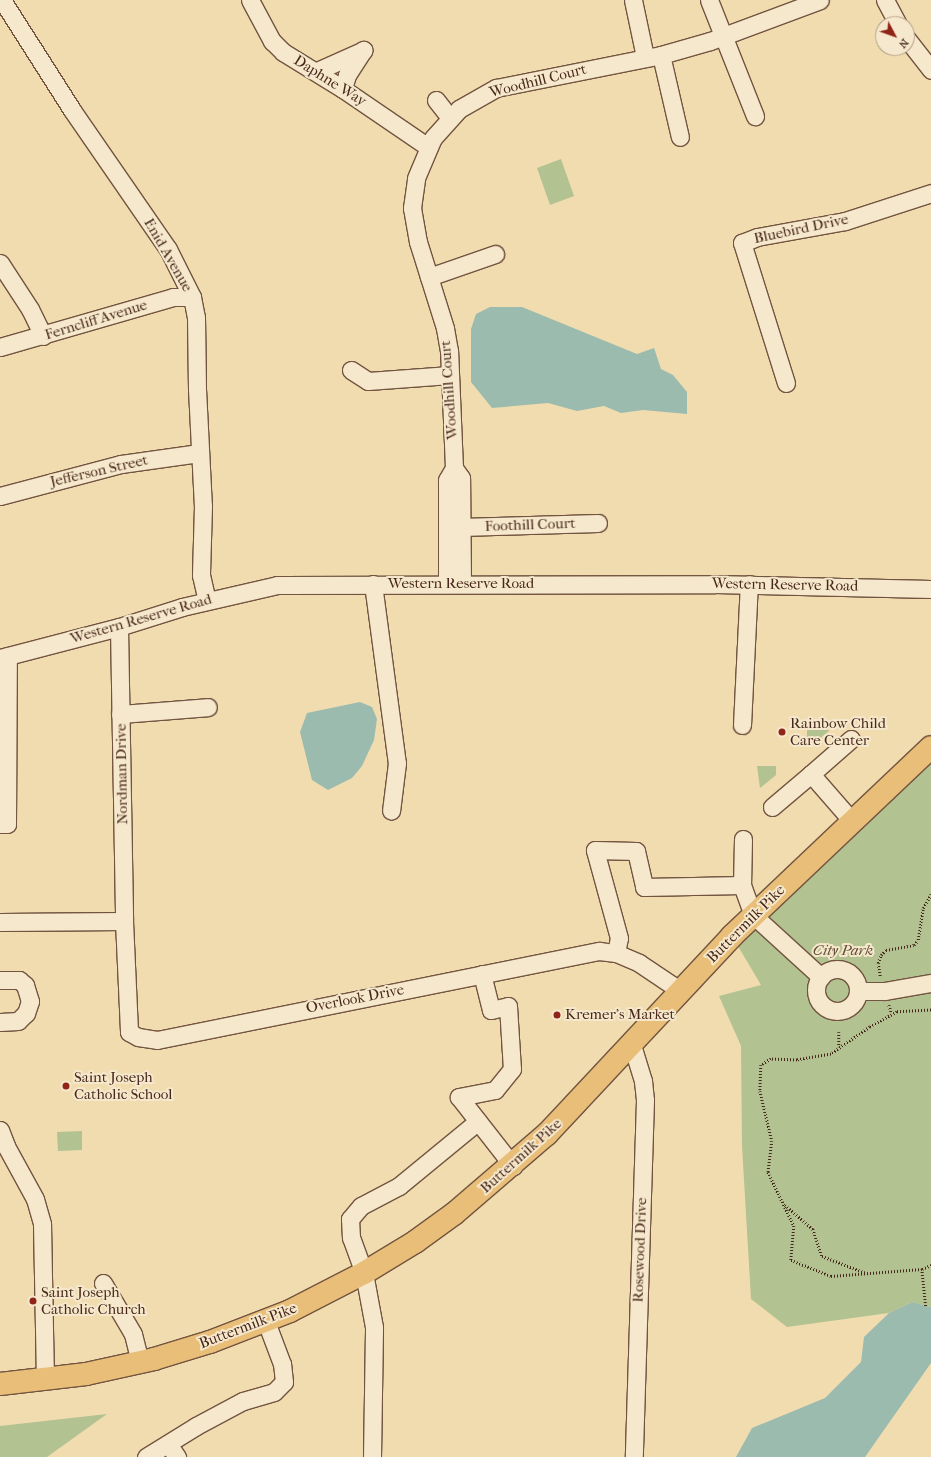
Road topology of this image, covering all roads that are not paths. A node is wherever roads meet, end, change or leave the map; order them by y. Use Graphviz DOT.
graph roads {
  1 [pos="2,0"];
  2 [pos="250,0"];
  3 [pos="633,0"];
  4 [pos="709,0"];
  5 [pos="820,0"];
  6 [pos="885,0"];
  7 [pos="894,16"];
  8 [pos="724,36"];
  9 [pos="915,49"];
  10 [pos="653,56"];
  11 [pos="931,70"];
  12 [pos="317,72"];
  13 [pos="343,89"];
  14 [pos="436,100"];
  15 [pos="755,116"];
  16 [pos="450,118"];
  17 [pos="680,137"];
  18 [pos="428,147"];
  19 [pos="931,193"];
  20 [pos="495,254"];
  21 [pos="0,263"];
  22 [pos="429,277"];
  23 [pos="192,296"];
  24 [pos="43,336"];
  25 [pos="0,347"];
  26 [pos="351,370"];
  27 [pos="450,375"];
  28 [pos="786,383"];
  29 [pos="199,453"];
  30 [pos="454,468"];
  31 [pos="0,496"];
  32 [pos="598,523"];
  33 [pos="461,527"];
  34 [pos="373,584"];
  35 [pos="454,584"];
  36 [pos="749,584"];
  37 [pos="931,590"];
  38 [pos="206,600"];
  39 [pos="119,627"];
  40 [pos="4,657"];
  41 [pos="208,707"];
  42 [pos="120,714"];
  43 [pos="742,725"];
  44 [pos="851,739"];
  45 [pos="931,746"];
  46 [pos="811,774"];
  47 [pos="772,807"];
  48 [pos="391,811"];
  49 [pos="852,821"];
  50 [pos="3,824"];
  51 [pos="743,839"];
  52 [pos="742,885"];
  53 [pos="753,915"];
  54 [pos="0,922"];
  55 [pos="124,922"];
  56 [pos="616,953"];
  57 [pos="482,974"];
  58 [pos="821,977"];
  59 [pos="0,980"];
  60 [pos="931,983"];
  61 [pos="681,991"];
  62 [pos="858,991"];
  63 [pos="0,1022"];
  64 [pos="632,1045"];
  65 [pos="478,1121"];
  66 [pos="0,1130"];
  67 [pos="513,1166"];
  68 [pos="364,1273"];
  69 [pos="103,1283"];
  70 [pos="265,1320"];
  71 [pos="140,1362"];
  72 [pos="45,1380"];
  73 [pos="0,1384"];
  74 [pos="172,1450"];
  75 [pos="146,1457"];
  76 [pos="372,1457"];
  77 [pos="634,1457"];
  1 -- 23 [label="street, Enid Avenue"];
  2 -- 12 [label="street, Daphne Way"];
  3 -- 10 [label="street"];
  4 -- 8 [label="street"];
  5 -- 8 [label="street, Woodhill Court"];
  6 -- 7 [label="street"];
  8 -- 10 [label="street, Woodhill Court"];
  8 -- 15 [label="street"];
  9 -- 11 [label="street"];
  10 -- 16 [label="street, Woodhill Court"];
  10 -- 17 [label="street"];
  12 -- 13 [label="street, Daphne Way"];
  12 -- 13 [label="street"];
  13 -- 18 [label="street, Daphne Way"];
  14 -- 16 [label="street"];
  16 -- 18 [label="street, Woodhill Court"];
  18 -- 22 [label="street, Woodhill Court"];
  19 -- 28 [label="street, Bluebird Drive"];
  20 -- 22 [label="street"];
  21 -- 24 [label="street"];
  22 -- 27 [label="street, Woodhill Court"];
  23 -- 24 [label="street, Ferncliff Avenue"];
  23 -- 29 [label="street, Enid Avenue"];
  24 -- 25 [label="street, Ferncliff Avenue"];
  26 -- 27 [label="street"];
  27 -- 30 [label="street, Woodhill Court"];
  29 -- 31 [label="street, Jefferson Street"];
  29 -- 38 [label="street, Enid Avenue"];
  30 -- 33 [label="street, Woodhill Court"];
  30 -- 35 [label="street, Woodhill Court"];
  32 -- 33 [label="street, Foothill Court"];
  33 -- 35 [label="street, Woodhill Court"];
  34 -- 35 [label="street, Western Reserve Road"];
  34 -- 38 [label="street, Western Reserve Road"];
  34 -- 48 [label="street"];
  35 -- 36 [label="street, Western Reserve Road"];
  36 -- 37 [label="street, Western Reserve Road"];
  36 -- 43 [label="street"];
  38 -- 39 [label="street, Western Reserve Road"];
  39 -- 40 [label="street, Western Reserve Road"];
  39 -- 42 [label="street, Nordman Drive"];
  40 -- 50 [label="street"];
  41 -- 42 [label="street"];
  42 -- 55 [label="street, Nordman Drive"];
  44 -- 46 [label="street"];
  45 -- 49 [label="main road, Buttermilk Pike"];
  46 -- 47 [label="street"];
  46 -- 49 [label="street"];
  49 -- 53 [label="main road, Buttermilk Pike"];
  51 -- 52 [label="street"];
  52 -- 53 [label="street"];
  52 -- 56 [label="street"];
  53 -- 58 [label="street"];
  53 -- 61 [label="main road, Buttermilk Pike"];
  54 -- 55 [label="street"];
  55 -- 57 [label="street, Overlook Drive"];
  56 -- 57 [label="street, Overlook Drive"];
  56 -- 61 [label="street, Overlook Drive"];
  57 -- 65 [label="street"];
  58 -- 62 [label="street"];
  58 -- 62 [label="street"];
  59 -- 63 [label="street"];
  60 -- 62 [label="street"];
  61 -- 64 [label="main road, Buttermilk Pike"];
  64 -- 67 [label="main road, Buttermilk Pike"];
  64 -- 77 [label="street, Rosewood Drive"];
  65 -- 67 [label="street"];
  65 -- 68 [label="street"];
  66 -- 72 [label="street"];
  67 -- 68 [label="main road, Buttermilk Pike"];
  68 -- 70 [label="main road, Buttermilk Pike"];
  68 -- 76 [label="street"];
  69 -- 71 [label="street"];
  70 -- 71 [label="main road, Buttermilk Pike"];
  70 -- 74 [label="street"];
  71 -- 72 [label="main road, Buttermilk Pike"];
  72 -- 73 [label="main road, Buttermilk Pike"];
  74 -- 75 [label="street"];
}
